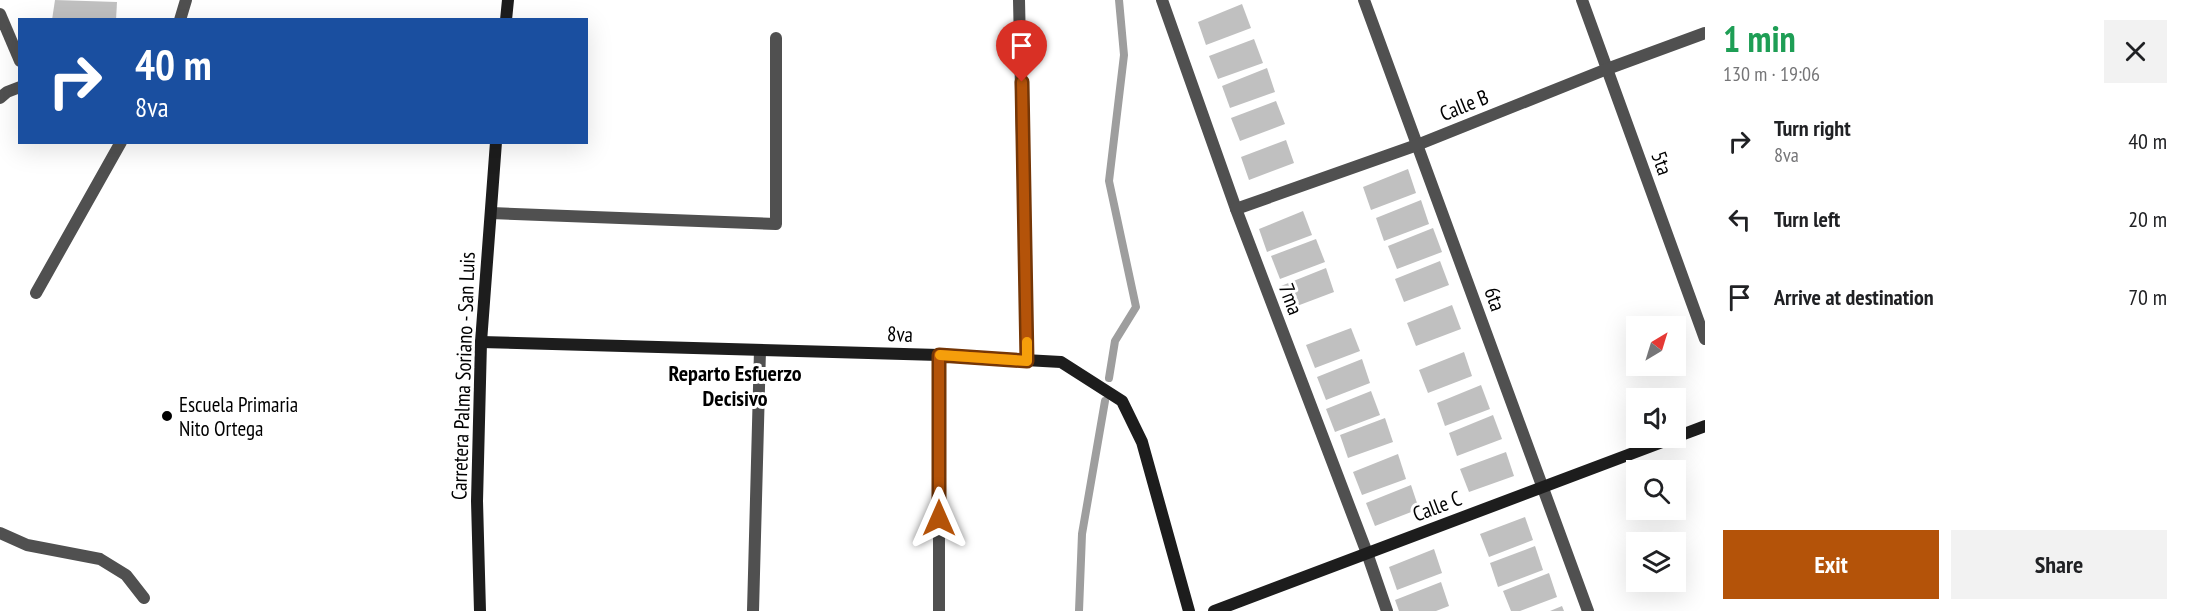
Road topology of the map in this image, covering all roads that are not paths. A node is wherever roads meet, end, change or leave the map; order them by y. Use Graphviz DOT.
graph roads {
  1 [pos="186,0"];
  2 [pos="508,0"];
  3 [pos="1019,0"];
  4 [pos="1162,0"];
  5 [pos="1364,0"];
  6 [pos="1582,0"];
  7 [pos="0,15"];
  8 [pos="181,18"];
  9 [pos="506,18"];
  10 [pos="1705,33"];
  11 [pos="776,38"];
  12 [pos="18,56"];
  13 [pos="1607,69"];
  14 [pos="18,88"];
  15 [pos="0,98"];
  16 [pos="120,144"];
  17 [pos="496,144"];
  18 [pos="1417,145"];
  19 [pos="1236,209"];
  20 [pos="491,213"];
  21 [pos="36,292"];
  22 [pos="1705,339"];
  23 [pos="481,342"];
  24 [pos="760,350"];
  25 [pos="939,355"];
  26 [pos="1027,361"];
  27 [pos="1705,426"];
  28 [pos="1686,433"];
  29 [pos="1647,448"];
  30 [pos="1543,487"];
  31 [pos="0,533"];
  32 [pos="1367,553"];
  33 [pos="144,598"];
  34 [pos="480,611"];
  35 [pos="753,611"];
  36 [pos="939,611"];
  37 [pos="1189,611"];
  38 [pos="1214,611"];
  39 [pos="1387,611"];
  40 [pos="1588,611"];
  1 -- 8 [label="street"];
  2 -- 9 [label="street"];
  3 -- 26 [label="street"];
  4 -- 19 [label="street, 7ma"];
  5 -- 18 [label="street, 6ta"];
  6 -- 13 [label="street, 5ta"];
  7 -- 12 [label="street"];
  10 -- 13 [label="street, Calle B"];
  11 -- 20 [label="street"];
  13 -- 18 [label="street, Calle B"];
  13 -- 22 [label="street, 5ta"];
  14 -- 15 [label="street"];
  16 -- 21 [label="street"];
  17 -- 20 [label="street, Carretera Palma Soriano - San Luis"];
  18 -- 19 [label="street, Calle B"];
  18 -- 30 [label="street, 6ta"];
  19 -- 32 [label="street, 7ma"];
  20 -- 23 [label="street, Carretera Palma Soriano - San Luis"];
  23 -- 24 [label="street, 8va"];
  23 -- 34 [label="street, Carretera Palma Soriano - San Luis"];
  24 -- 25 [label="street, 8va"];
  24 -- 35 [label="street"];
  25 -- 26 [label="street, 8va"];
  25 -- 36 [label="street"];
  26 -- 37 [label="street, 8va"];
  27 -- 28 [label="street, Calle C"];
  29 -- 30 [label="street, Calle C"];
  30 -- 32 [label="street, Calle C"];
  30 -- 40 [label="street, 6ta"];
  31 -- 33 [label="street"];
  32 -- 38 [label="street, Calle C"];
  32 -- 39 [label="street, 7ma"];
}
